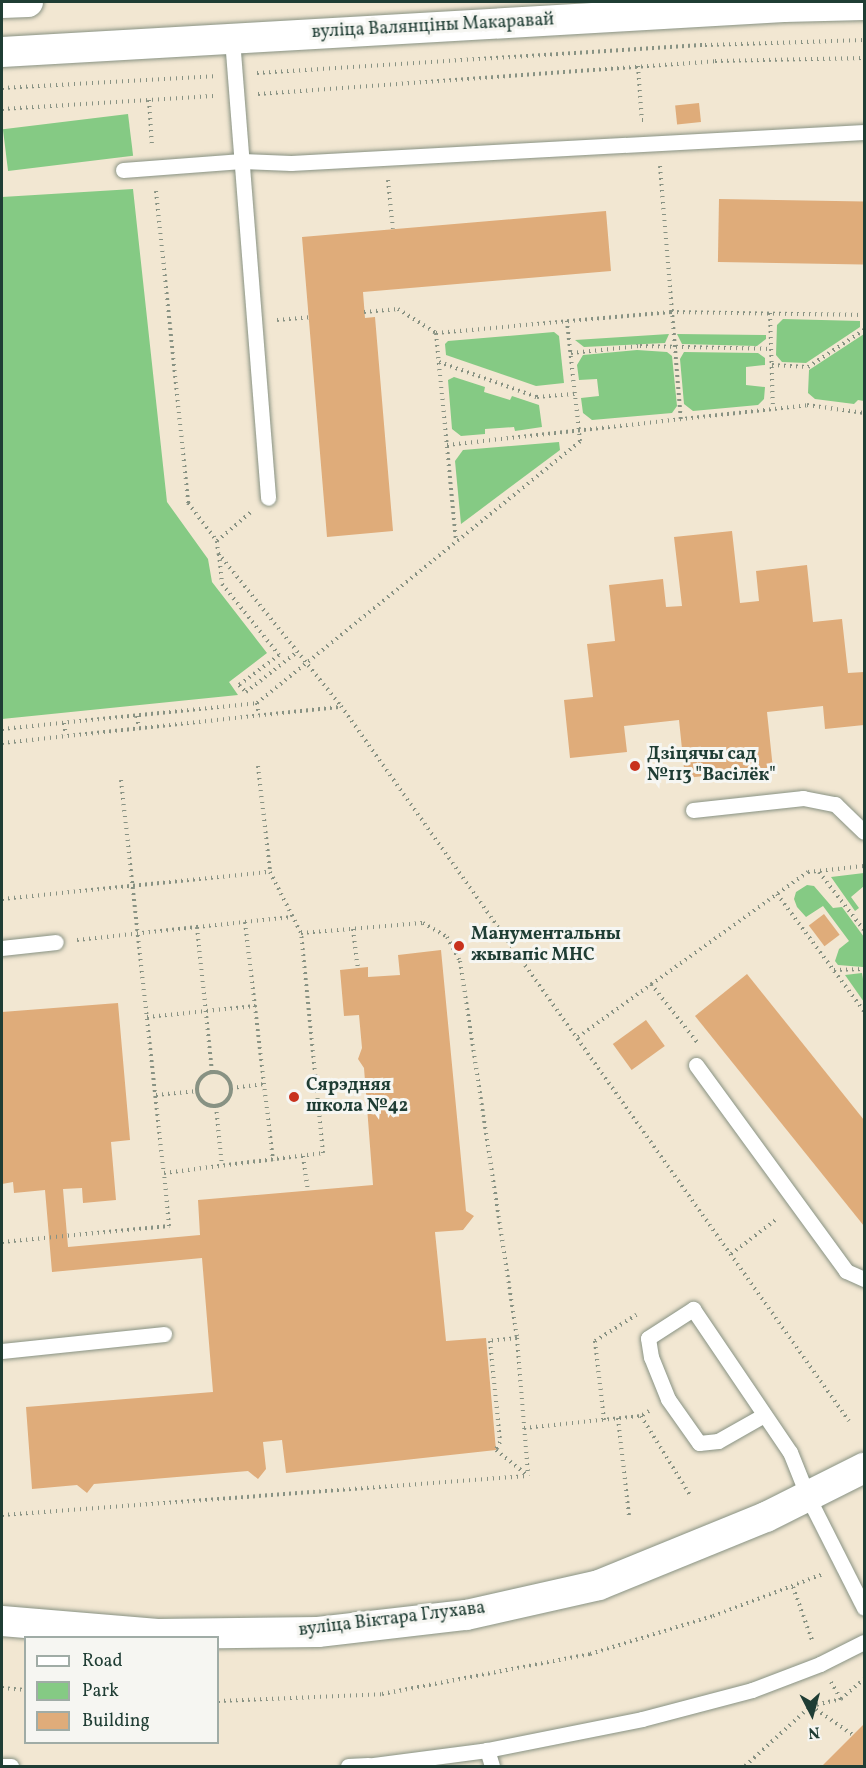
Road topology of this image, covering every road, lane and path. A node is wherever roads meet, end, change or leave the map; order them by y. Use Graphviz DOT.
graph roads {
  1 [pos="28,2"];
  2 [pos="2,3"];
  3 [pos="864,5"];
  4 [pos="232,39"];
  5 [pos="864,40"];
  6 [pos="2,52"];
  7 [pos="864,58"];
  8 [pos="638,66"];
  9 [pos="254,73"];
  10 [pos="221,75"];
  11 [pos="2,88"];
  12 [pos="255,94"];
  13 [pos="224,96"];
  14 [pos="149,100"];
  15 [pos="2,108"];
  16 [pos="650,120"];
  17 [pos="864,132"];
  18 [pos="242,161"];
  19 [pos="660,162"];
  20 [pos="154,168"];
  21 [pos="123,170"];
  22 [pos="388,180"];
  23 [pos="393,229"];
  24 [pos="364,312"];
  25 [pos="670,312"];
  26 [pos="770,314"];
  27 [pos="864,315"];
  28 [pos="309,317"];
  29 [pos="275,320"];
  30 [pos="567,321"];
  31 [pos="864,330"];
  32 [pos="436,333"];
  33 [pos="674,347"];
  34 [pos="771,349"];
  35 [pos="571,353"];
  36 [pos="439,362"];
  37 [pos="772,365"];
  38 [pos="575,394"];
  39 [pos="773,410"];
  40 [pos="864,413"];
  41 [pos="681,420"];
  42 [pos="580,431"];
  43 [pos="447,445"];
  44 [pos="268,498"];
  45 [pos="456,542"];
  46 [pos="218,553"];
  47 [pos="297,652"];
  48 [pos="306,663"];
  49 [pos="257,703"];
  50 [pos="341,706"];
  51 [pos="259,715"];
  52 [pos="137,716"];
  53 [pos="64,723"];
  54 [pos="139,728"];
  55 [pos="2,729"];
  56 [pos="66,735"];
  57 [pos="2,743"];
  58 [pos="258,766"];
  59 [pos="122,780"];
  60 [pos="693,810"];
  61 [pos="864,832"];
  62 [pos="864,866"];
  63 [pos="818,871"];
  64 [pos="270,872"];
  65 [pos="133,886"];
  66 [pos="777,894"];
  67 [pos="2,899"];
  68 [pos="292,917"];
  69 [pos="245,922"];
  70 [pos="197,927"];
  71 [pos="353,929"];
  72 [pos="864,930"];
  73 [pos="301,933"];
  74 [pos="138,934"];
  75 [pos="56,942"];
  76 [pos="2,948"];
  77 [pos="358,968"];
  78 [pos="864,969"];
  79 [pos="834,970"];
  80 [pos="255,1006"];
  81 [pos="206,1011"];
  82 [pos="864,1011"];
  83 [pos="147,1017"];
  84 [pos="578,1037"];
  85 [pos="696,1065"];
  86 [pos="212,1072"];
  87 [pos="264,1084"];
  88 [pos="231,1088"];
  89 [pos="197,1090"];
  90 [pos="156,1095"];
  91 [pos="216,1106"];
  92 [pos="303,1156"];
  93 [pos="273,1160"];
  94 [pos="222,1166"];
  95 [pos="164,1173"];
  96 [pos="308,1191"];
  97 [pos="797,1204"];
  98 [pos="2,1242"];
  99 [pos="731,1254"];
  100 [pos="864,1279"];
  101 [pos="164,1334"];
  102 [pos="517,1338"];
  103 [pos="2,1352"];
  104 [pos="668,1399"];
  105 [pos="764,1415"];
  106 [pos="641,1416"];
  107 [pos="618,1418"];
  108 [pos="849,1421"];
  109 [pos="524,1428"];
  110 [pos="864,1468"];
  111 [pos="528,1476"];
  112 [pos="690,1495"];
  113 [pos="808,1497"];
  114 [pos="2,1515"];
  115 [pos="629,1516"];
  116 [pos="843,1566"];
  117 [pos="864,1608"];
  118 [pos="2,1621"];
  119 [pos="864,1642"];
  120 [pos="864,1680"];
  121 [pos="2,1688"];
  122 [pos="24,1690"];
  123 [pos="219,1701"];
  124 [pos="811,1706"];
  125 [pos="853,1735"];
  126 [pos="487,1750"];
  127 [pos="2,1766"];
  128 [pos="367,1766"];
  129 [pos="11,1767"];
  130 [pos="348,1767"];
  131 [pos="492,1767"];
  132 [pos="745,1767"];
  1 -- 2 [label="street"];
  3 -- 4 [label="street, вуліца Валянціны Макаравай"];
  4 -- 6 [label="street, вуліца Валянціны Макаравай"];
  4 -- 18 [label="lane"];
  5 -- 9 [label="path"];
  7 -- 8 [label="path"];
  8 -- 12 [label="path"];
  8 -- 16 [label="path"];
  10 -- 11 [label="path"];
  13 -- 14 [label="path"];
  14 -- 15 [label="path"];
  14 -- 20 [label="path"];
  17 -- 18 [label="lane"];
  18 -- 20 [label="lane"];
  18 -- 44 [label="lane"];
  19 -- 25 [label="path"];
  20 -- 21 [label="lane"];
  20 -- 46 [label="path"];
  22 -- 23 [label="path"];
  24 -- 32 [label="path"];
  25 -- 26 [label="path"];
  25 -- 30 [label="path"];
  25 -- 33 [label="path"];
  26 -- 27 [label="path"];
  26 -- 34 [label="path"];
  28 -- 29 [label="path"];
  30 -- 32 [label="path"];
  30 -- 35 [label="path"];
  31 -- 37 [label="path"];
  32 -- 36 [label="path"];
  33 -- 34 [label="path"];
  33 -- 35 [label="path"];
  33 -- 41 [label="path"];
  34 -- 37 [label="path"];
  35 -- 38 [label="path"];
  36 -- 38 [label="path"];
  36 -- 43 [label="path"];
  37 -- 39 [label="path"];
  38 -- 42 [label="path"];
  39 -- 40 [label="path"];
  39 -- 41 [label="path"];
  41 -- 42 [label="path"];
  42 -- 43 [label="path"];
  42 -- 45 [label="path"];
  43 -- 45 [label="path"];
  45 -- 48 [label="path"];
  46 -- 47 [label="path"];
  46 -- 47 [label="path"];
  47 -- 48 [label="path"];
  48 -- 49 [label="path"];
  48 -- 50 [label="path"];
  49 -- 51 [label="path"];
  49 -- 52 [label="path"];
  50 -- 51 [label="path"];
  50 -- 84 [label="path"];
  51 -- 54 [label="path"];
  52 -- 53 [label="path"];
  52 -- 54 [label="path"];
  53 -- 55 [label="path"];
  53 -- 56 [label="path"];
  54 -- 56 [label="path"];
  56 -- 57 [label="path"];
  58 -- 64 [label="path"];
  59 -- 65 [label="path"];
  60 -- 61 [label="lane"];
  62 -- 63 [label="path"];
  63 -- 66 [label="path"];
  63 -- 72 [label="path"];
  64 -- 65 [label="path"];
  64 -- 68 [label="path"];
  65 -- 67 [label="path"];
  65 -- 74 [label="path"];
  66 -- 79 [label="path"];
  66 -- 84 [label="path"];
  68 -- 69 [label="path"];
  68 -- 73 [label="path"];
  69 -- 70 [label="path"];
  69 -- 80 [label="path"];
  70 -- 74 [label="path"];
  70 -- 81 [label="path"];
  71 -- 73 [label="path"];
  71 -- 77 [label="path"];
  71 -- 102 [label="path"];
  73 -- 92 [label="path"];
  74 -- 75 [label="path"];
  74 -- 83 [label="path"];
  75 -- 76 [label="lane"];
  78 -- 79 [label="path"];
  79 -- 82 [label="path"];
  80 -- 81 [label="path"];
  80 -- 87 [label="path"];
  81 -- 83 [label="path"];
  81 -- 86 [label="path"];
  83 -- 90 [label="path"];
  84 -- 99 [label="path"];
  85 -- 97 [label="lane"];
  86 -- 88 [label="path"];
  86 -- 89 [label="path"];
  87 -- 88 [label="path"];
  87 -- 93 [label="path"];
  88 -- 91 [label="path"];
  89 -- 90 [label="path"];
  89 -- 91 [label="path"];
  90 -- 95 [label="path"];
  91 -- 94 [label="path"];
  92 -- 93 [label="path"];
  92 -- 96 [label="path"];
  93 -- 94 [label="path"];
  94 -- 95 [label="path"];
  95 -- 98 [label="path"];
  97 -- 99 [label="path"];
  97 -- 100 [label="lane"];
  99 -- 108 [label="path"];
  101 -- 103 [label="lane"];
  102 -- 109 [label="path"];
  102 -- 111 [label="path"];
  104 -- 105 [label="lane"];
  104 -- 105 [label="lane"];
  104 -- 106 [label="path"];
  105 -- 113 [label="lane"];
  106 -- 107 [label="path"];
  106 -- 112 [label="path"];
  107 -- 109 [label="path"];
  107 -- 115 [label="path"];
  109 -- 111 [label="path"];
  110 -- 113 [label="street, вуліца Віктара Глухава"];
  111 -- 114 [label="path"];
  113 -- 116 [label="lane"];
  113 -- 118 [label="street, вуліца Віктара Глухава"];
  116 -- 117 [label="lane"];
  116 -- 123 [label="path"];
  119 -- 126 [label="lane"];
  120 -- 124 [label="path"];
  121 -- 122 [label="path"];
  124 -- 125 [label="path"];
  124 -- 132 [label="path"];
  126 -- 128 [label="lane"];
  126 -- 131 [label="lane"];
  127 -- 129 [label="lane"];
  128 -- 130 [label="lane"];
}
